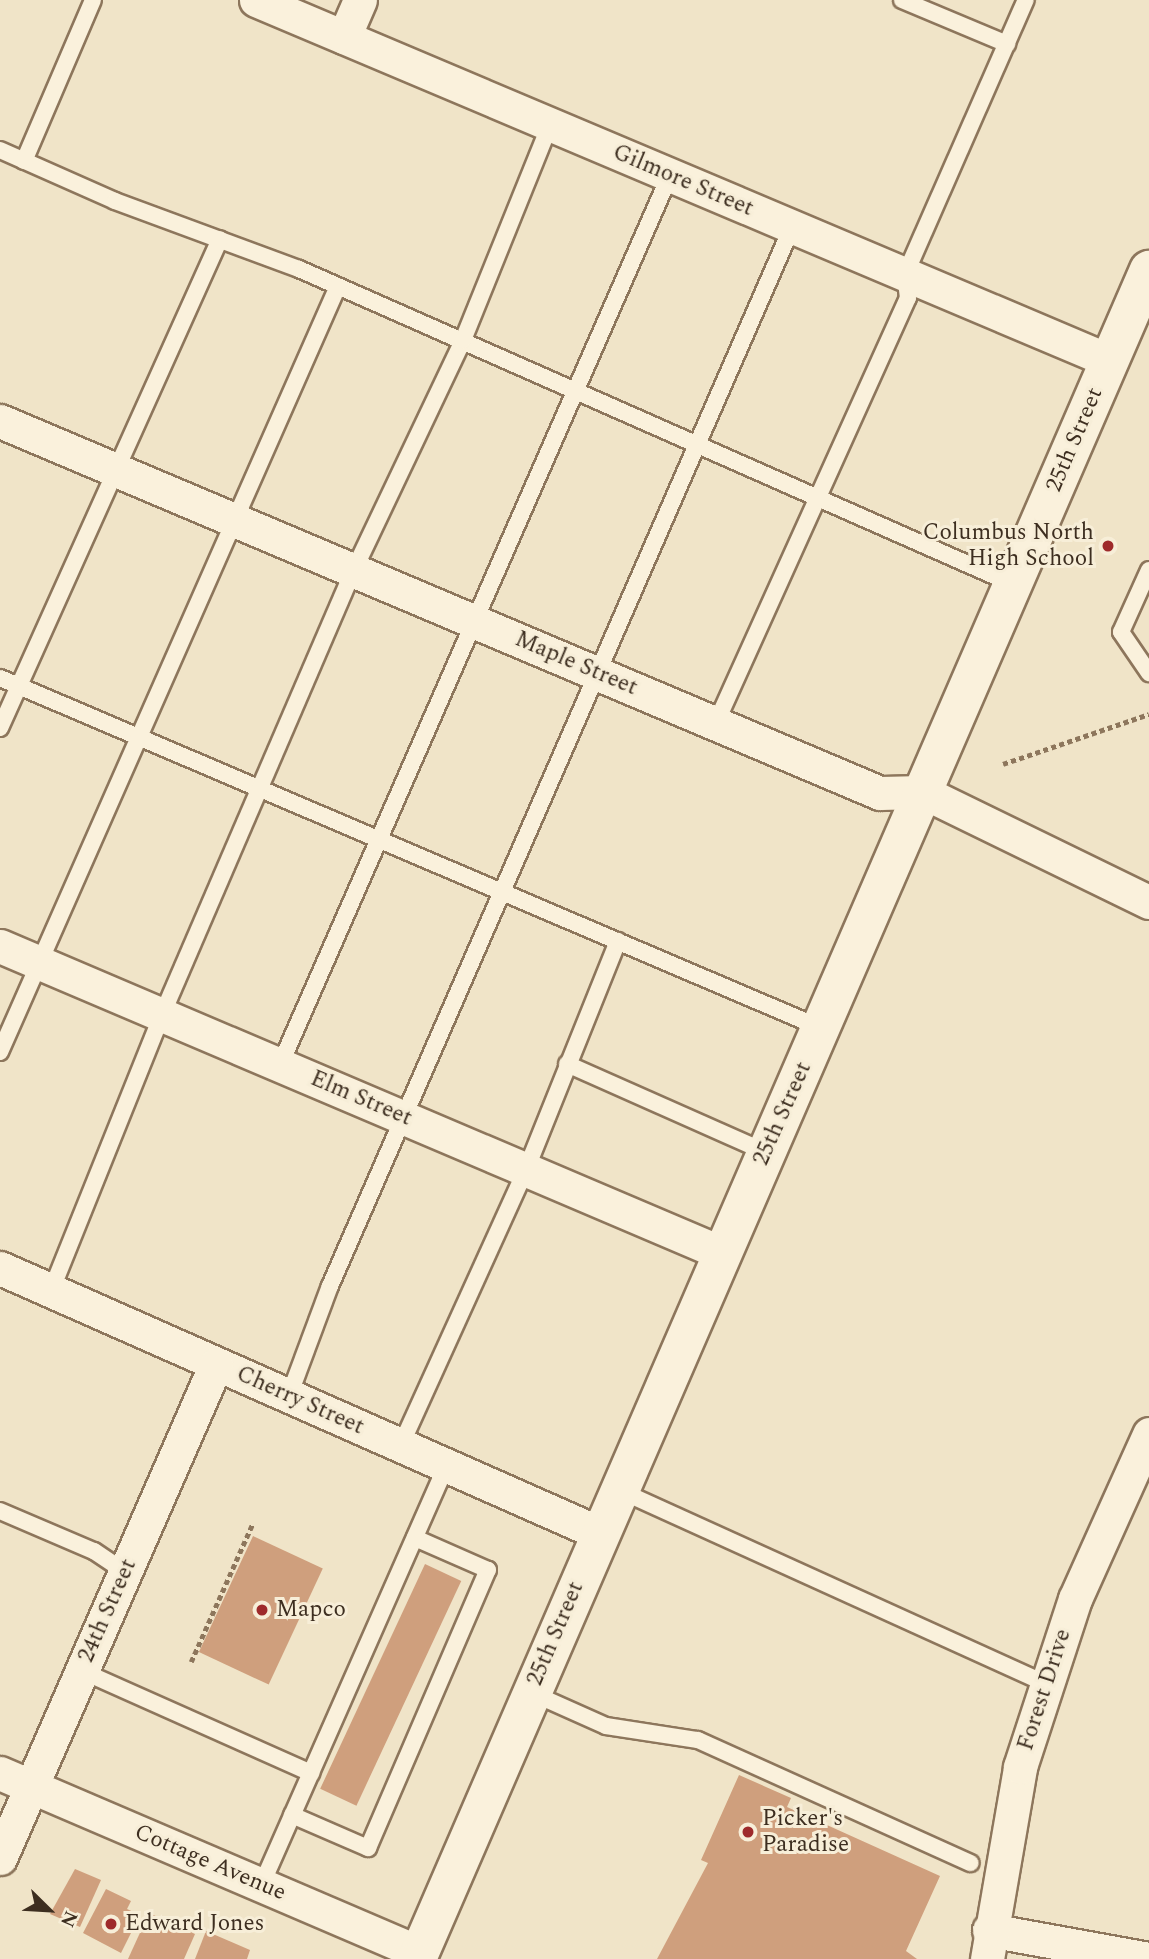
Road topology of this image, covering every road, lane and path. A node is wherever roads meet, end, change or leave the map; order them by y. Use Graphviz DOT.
graph roads {
  1 [pos="93,0"];
  2 [pos="256,0"];
  3 [pos="360,0"];
  4 [pos="902,0"];
  5 [pos="1026,0"];
  6 [pos="344,37"];
  7 [pos="1007,44"];
  8 [pos="550,125"];
  9 [pos="0,150"];
  10 [pos="24,161"];
  11 [pos="670,176"];
  12 [pos="792,227"];
  13 [pos="220,239"];
  14 [pos="1149,270"];
  15 [pos="905,275"];
  16 [pos="338,286"];
  17 [pos="463,340"];
  18 [pos="1110,361"];
  19 [pos="580,390"];
  20 [pos="0,421"];
  21 [pos="699,446"];
  22 [pos="115,470"];
  23 [pos="819,495"];
  24 [pos="238,521"];
  25 [pos="354,570"];
  26 [pos="1149,570"];
  27 [pos="1013,584"];
  28 [pos="475,622"];
  29 [pos="1149,673"];
  30 [pos="600,674"];
  31 [pos="0,678"];
  32 [pos="19,686"];
  33 [pos="1149,713"];
  34 [pos="716,723"];
  35 [pos="0,728"];
  36 [pos="139,740"];
  37 [pos="1003,764"];
  38 [pos="262,789"];
  39 [pos="923,792"];
  40 [pos="379,839"];
  41 [pos="503,892"];
  42 [pos="1149,902"];
  43 [pos="618,941"];
  44 [pos="0,946"];
  45 [pos="39,962"];
  46 [pos="162,1015"];
  47 [pos="821,1028"];
  48 [pos="0,1052"];
  49 [pos="567,1064"];
  50 [pos="280,1065"];
  51 [pos="404,1118"];
  52 [pos="766,1153"];
  53 [pos="526,1170"];
  54 [pos="722,1253"];
  55 [pos="0,1268"];
  56 [pos="51,1291"];
  57 [pos="216,1364"];
  58 [pos="289,1396"];
  59 [pos="1149,1434"];
  60 [pos="401,1445"];
  61 [pos="446,1466"];
  62 [pos="619,1490"];
  63 [pos="0,1511"];
  64 [pos="253,1522"];
  65 [pos="599,1533"];
  66 [pos="415,1538"];
  67 [pos="125,1572"];
  68 [pos="191,1662"];
  69 [pos="82,1671"];
  70 [pos="1047,1684"];
  71 [pos="531,1692"];
  72 [pos="0,1773"];
  73 [pos="311,1773"];
  74 [pos="32,1786"];
  75 [pos="292,1815"];
  76 [pos="0,1858"];
  77 [pos="971,1863"];
  78 [pos="261,1886"];
  79 [pos="988,1945"];
  80 [pos="418,1956"];
  81 [pos="1148,1959"];
  1 -- 10 [label="lane"];
  2 -- 6 [label="street, Gilmore Street"];
  3 -- 6 [label="street"];
  4 -- 7 [label="lane"];
  5 -- 7 [label="lane"];
  6 -- 8 [label="street, Gilmore Street"];
  7 -- 15 [label="lane"];
  8 -- 11 [label="street, Gilmore Street"];
  8 -- 17 [label="lane"];
  9 -- 10 [label="lane"];
  10 -- 13 [label="lane"];
  11 -- 12 [label="street, Gilmore Street"];
  11 -- 19 [label="lane"];
  12 -- 15 [label="street, Gilmore Street"];
  12 -- 21 [label="lane"];
  13 -- 16 [label="lane"];
  13 -- 22 [label="lane"];
  14 -- 18 [label="main road, 25th Street"];
  15 -- 18 [label="street, Gilmore Street"];
  15 -- 23 [label="lane"];
  16 -- 17 [label="lane"];
  16 -- 24 [label="lane"];
  17 -- 19 [label="lane"];
  17 -- 25 [label="lane"];
  18 -- 27 [label="main road, 25th Street"];
  19 -- 21 [label="lane"];
  19 -- 28 [label="lane"];
  20 -- 22 [label="street, Maple Street"];
  21 -- 23 [label="lane"];
  21 -- 30 [label="lane"];
  22 -- 24 [label="street, Maple Street"];
  22 -- 32 [label="lane"];
  23 -- 27 [label="lane"];
  23 -- 34 [label="lane"];
  24 -- 25 [label="street, Maple Street"];
  24 -- 36 [label="lane"];
  25 -- 28 [label="street, Maple Street"];
  25 -- 38 [label="lane"];
  26 -- 29 [label="lane"];
  27 -- 39 [label="main road, 25th Street"];
  28 -- 30 [label="street, Maple Street"];
  28 -- 40 [label="lane"];
  30 -- 34 [label="street, Maple Street"];
  30 -- 41 [label="lane"];
  31 -- 32 [label="lane"];
  32 -- 35 [label="lane"];
  32 -- 36 [label="lane"];
  33 -- 37 [label="path"];
  34 -- 39 [label="street, Maple Street"];
  36 -- 38 [label="lane"];
  36 -- 45 [label="lane"];
  38 -- 40 [label="lane"];
  38 -- 46 [label="lane"];
  39 -- 42 [label="street, Maple Street"];
  39 -- 47 [label="main road, 25th Street"];
  40 -- 41 [label="lane"];
  40 -- 50 [label="lane"];
  41 -- 43 [label="lane"];
  41 -- 51 [label="lane"];
  43 -- 47 [label="lane"];
  43 -- 49 [label="lane"];
  44 -- 45 [label="street, Elm Street"];
  45 -- 46 [label="street, Elm Street"];
  45 -- 48 [label="lane"];
  46 -- 50 [label="street, Elm Street"];
  46 -- 56 [label="lane"];
  47 -- 52 [label="main road, 25th Street"];
  49 -- 52 [label="lane"];
  49 -- 53 [label="lane"];
  50 -- 51 [label="street, Elm Street"];
  51 -- 53 [label="street, Elm Street"];
  51 -- 58 [label="lane"];
  52 -- 54 [label="main road, 25th Street"];
  53 -- 54 [label="street, Elm Street"];
  53 -- 60 [label="lane"];
  54 -- 62 [label="main road, 25th Street"];
  55 -- 56 [label="street, Cherry Street"];
  56 -- 57 [label="street, Cherry Street"];
  57 -- 58 [label="street, Cherry Street"];
  57 -- 67 [label="street, 24th Street"];
  58 -- 60 [label="street, Cherry Street"];
  59 -- 70 [label="street, Forest Drive"];
  60 -- 61 [label="street, Cherry Street"];
  61 -- 65 [label="street, Cherry Street"];
  61 -- 66 [label="lane"];
  62 -- 65 [label="main road, 25th Street"];
  62 -- 70 [label="lane"];
  63 -- 67 [label="lane"];
  64 -- 68 [label="path"];
  65 -- 71 [label="main road, 25th Street"];
  66 -- 73 [label="lane"];
  66 -- 75 [label="lane"];
  67 -- 69 [label="street, 24th Street"];
  69 -- 73 [label="lane"];
  69 -- 74 [label="street, 24th Street"];
  70 -- 79 [label="street, Forest Drive"];
  71 -- 77 [label="lane"];
  71 -- 80 [label="main road, 25th Street"];
  72 -- 74 [label="street, Cottage Avenue"];
  73 -- 75 [label="lane"];
  74 -- 76 [label="street, 24th Street"];
  74 -- 78 [label="street, Cottage Avenue"];
  75 -- 78 [label="lane"];
  78 -- 80 [label="street, Cottage Avenue"];
  79 -- 81 [label="street"];
}
